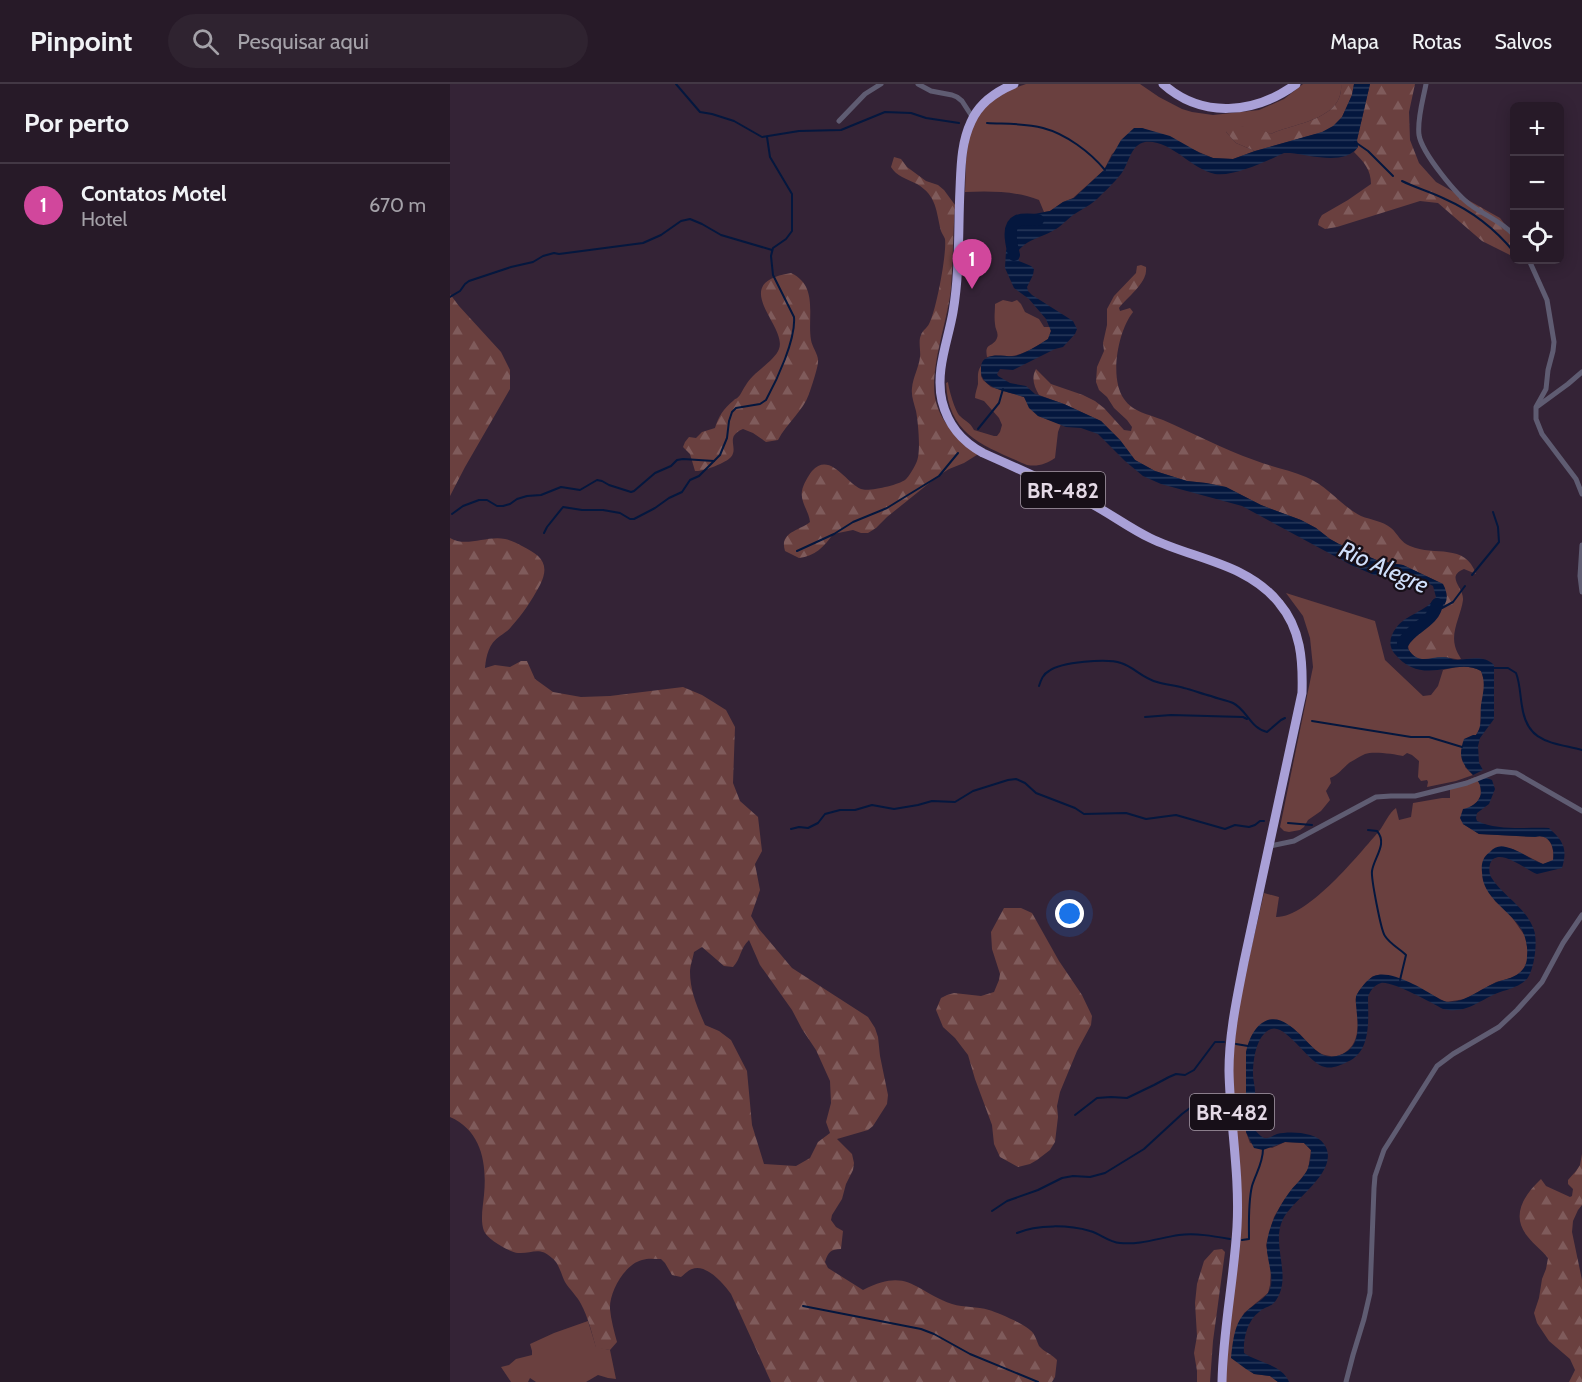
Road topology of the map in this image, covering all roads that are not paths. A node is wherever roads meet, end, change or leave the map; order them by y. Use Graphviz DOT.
graph roads {
  1 [pos="881,84"];
  2 [pos="918,84"];
  3 [pos="1014,84"];
  4 [pos="1163,84"];
  5 [pos="1296,84"];
  6 [pos="1426,84"];
  7 [pos="973,118"];
  8 [pos="839,121"];
  9 [pos="1510,230"];
  10 [pos="1531,264"];
  11 [pos="1582,372"];
  12 [pos="1546,385"];
  13 [pos="1559,390"];
  14 [pos="1536,407"];
  15 [pos="1582,494"];
  16 [pos="1582,545"];
  17 [pos="1582,592"];
  18 [pos="1582,811"];
  19 [pos="1270,846"];
  20 [pos="1582,915"];
  21 [pos="1222,1382"];
  22 [pos="1346,1382"];
  1 -- 8 [label="street"];
  2 -- 7 [label="street"];
  3 -- 7 [label="highway, BR-482"];
  4 -- 5 [label="highway"];
  6 -- 9 [label="street"];
  7 -- 19 [label="highway, BR-482"];
  10 -- 12 [label="street"];
  11 -- 13 [label="street"];
  12 -- 13 [label="street"];
  12 -- 14 [label="street"];
  13 -- 14 [label="street"];
  14 -- 15 [label="street"];
  16 -- 17 [label="street"];
  18 -- 19 [label="street"];
  19 -- 21 [label="highway, BR-482"];
  20 -- 22 [label="street"];
}
